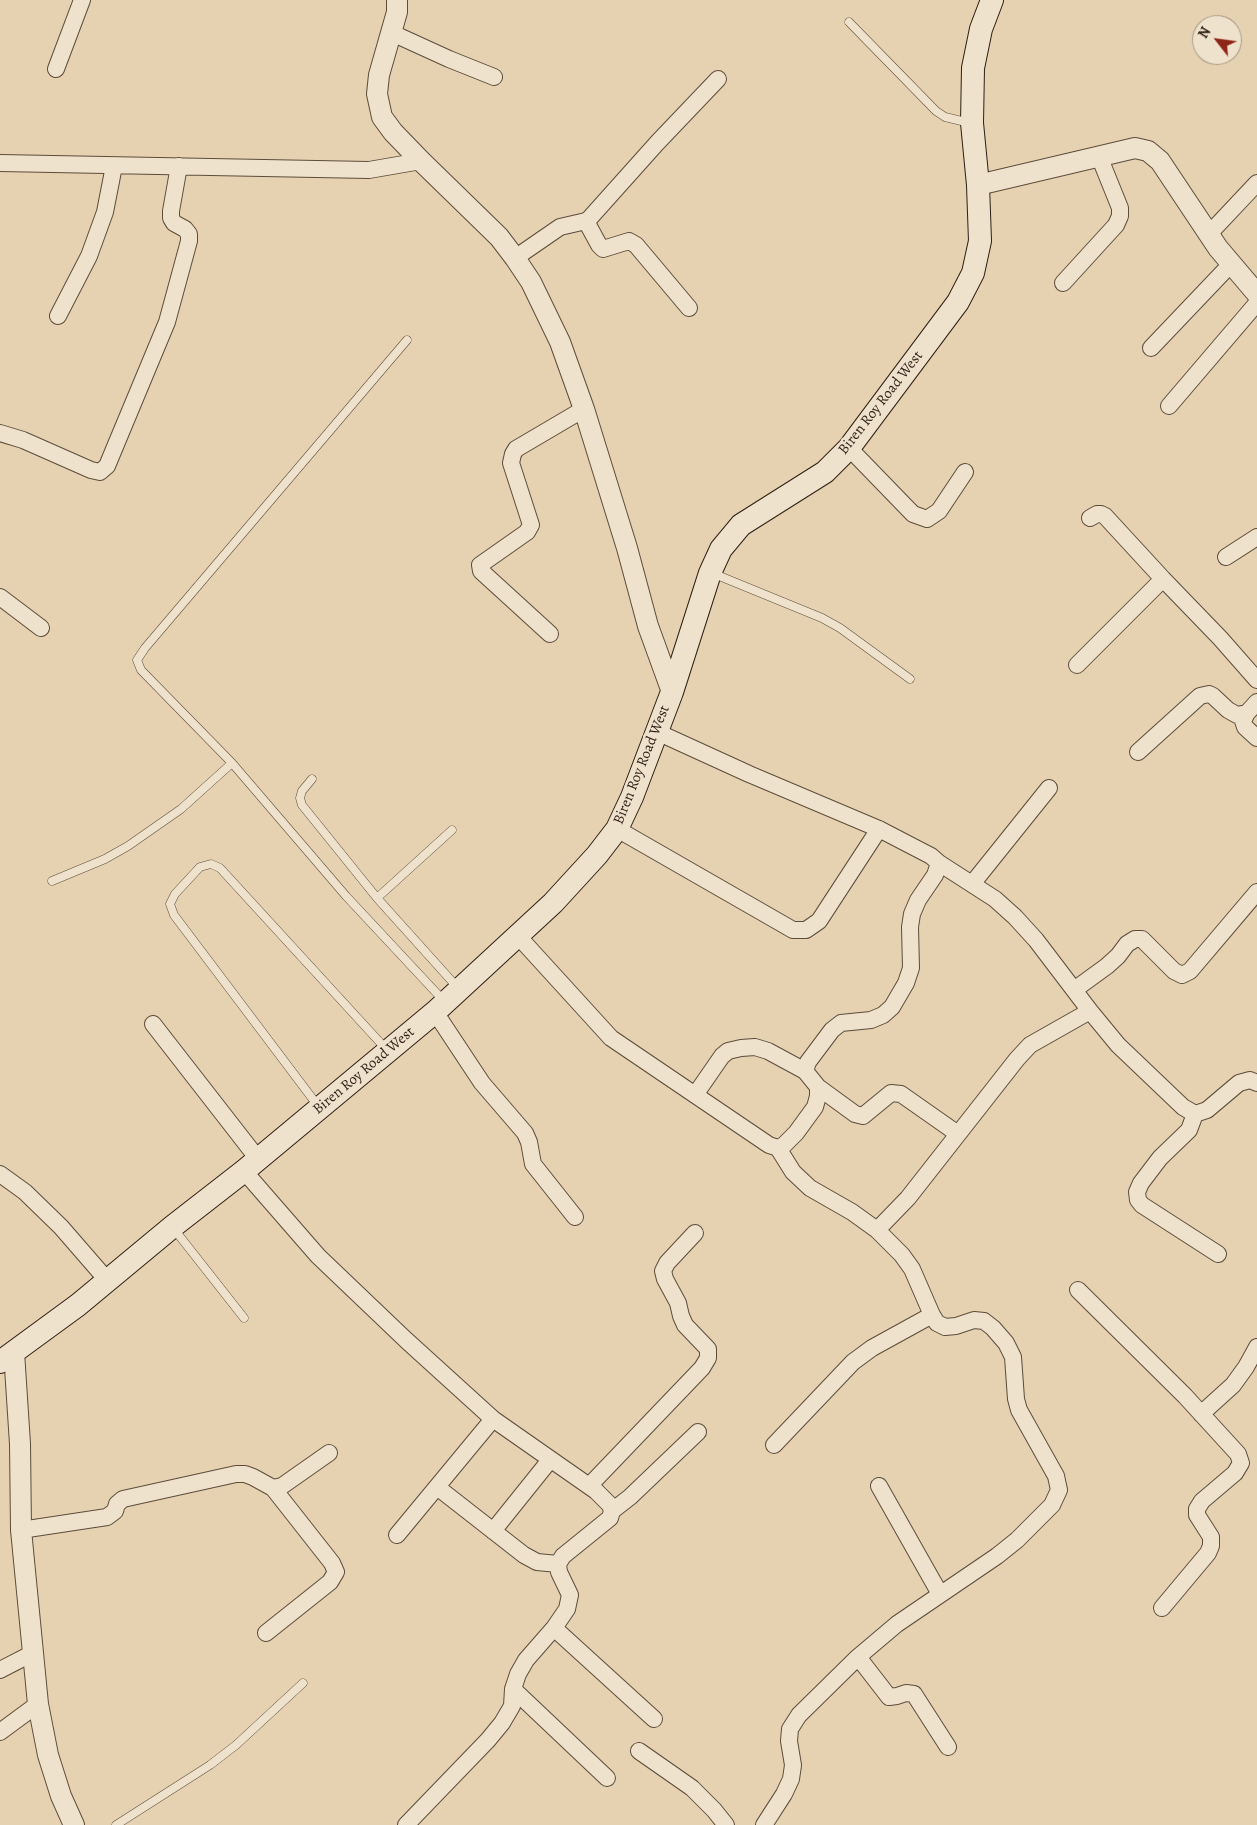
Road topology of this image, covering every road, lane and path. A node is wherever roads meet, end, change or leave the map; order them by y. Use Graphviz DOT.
graph roads {
  1 [pos="82,0"];
  2 [pos="397,0"];
  3 [pos="992,0"];
  4 [pos="849,22"];
  5 [pos="392,33"];
  6 [pos="56,69"];
  7 [pos="494,77"];
  8 [pos="718,79"];
  9 [pos="972,123"];
  10 [pos="1099,156"];
  11 [pos="421,161"];
  12 [pos="0,163"];
  13 [pos="114,166"];
  14 [pos="179,166"];
  15 [pos="1257,183"];
  16 [pos="978,185"];
  17 [pos="586,221"];
  18 [pos="1208,235"];
  19 [pos="515,258"];
  20 [pos="1230,265"];
  21 [pos="1063,283"];
  22 [pos="1257,294"];
  23 [pos="1257,303"];
  24 [pos="689,308"];
  25 [pos="58,316"];
  26 [pos="407,340"];
  27 [pos="1152,348"];
  28 [pos="1169,406"];
  29 [pos="584,409"];
  30 [pos="1,438"];
  31 [pos="849,448"];
  32 [pos="965,472"];
  33 [pos="1090,518"];
  34 [pos="1257,537"];
  35 [pos="1226,557"];
  36 [pos="710,573"];
  37 [pos="1163,579"];
  38 [pos="0,597"];
  39 [pos="42,628"];
  40 [pos="550,634"];
  41 [pos="1077,665"];
  42 [pos="910,678"];
  43 [pos="1257,680"];
  44 [pos="672,692"];
  45 [pos="1252,707"];
  46 [pos="657,732"];
  47 [pos="1257,738"];
  48 [pos="1138,752"];
  49 [pos="232,763"];
  50 [pos="312,779"];
  51 [pos="1049,788"];
  52 [pos="616,829"];
  53 [pos="879,829"];
  54 [pos="452,830"];
  55 [pos="939,863"];
  56 [pos="52,881"];
  57 [pos="972,884"];
  58 [pos="1257,892"];
  59 [pos="377,898"];
  60 [pos="518,936"];
  61 [pos="1074,990"];
  62 [pos="446,1001"];
  63 [pos="1090,1011"];
  64 [pos="153,1024"];
  65 [pos="387,1051"];
  66 [pos="805,1071"];
  67 [pos="1257,1083"];
  68 [pos="818,1087"];
  69 [pos="695,1095"];
  70 [pos="319,1108"];
  71 [pos="1194,1114"];
  72 [pos="958,1134"];
  73 [pos="778,1148"];
  74 [pos="251,1165"];
  75 [pos="0,1174"];
  76 [pos="575,1216"];
  77 [pos="172,1227"];
  78 [pos="877,1230"];
  79 [pos="695,1234"];
  80 [pos="1218,1254"];
  81 [pos="107,1280"];
  82 [pos="1078,1290"];
  83 [pos="932,1315"];
  84 [pos="244,1318"];
  85 [pos="1257,1347"];
  86 [pos="7,1357"];
  87 [pos="1201,1414"];
  88 [pos="493,1419"];
  89 [pos="698,1432"];
  90 [pos="774,1445"];
  91 [pos="329,1453"];
  92 [pos="550,1460"];
  93 [pos="589,1486"];
  94 [pos="879,1486"];
  95 [pos="436,1487"];
  96 [pos="273,1488"];
  97 [pos="612,1511"];
  98 [pos="21,1530"];
  99 [pos="493,1531"];
  100 [pos="397,1535"];
  101 [pos="558,1564"];
  102 [pos="940,1594"];
  103 [pos="1162,1608"];
  104 [pos="554,1628"];
  105 [pos="266,1633"];
  106 [pos="33,1653"];
  107 [pos="858,1657"];
  108 [pos="0,1670"];
  109 [pos="303,1683"];
  110 [pos="513,1689"];
  111 [pos="38,1704"];
  112 [pos="654,1719"];
  113 [pos="0,1732"];
  114 [pos="948,1747"];
  115 [pos="638,1751"];
  116 [pos="607,1778"];
  117 [pos="74,1825"];
  118 [pos="116,1825"];
  119 [pos="406,1825"];
  120 [pos="726,1825"];
  121 [pos="764,1825"];
  1 -- 6 [label="street"];
  2 -- 5 [label="street"];
  3 -- 9 [label="main road, Biren Roy Road West"];
  4 -- 9 [label="lane"];
  5 -- 7 [label="street"];
  5 -- 11 [label="street"];
  8 -- 17 [label="street"];
  9 -- 16 [label="main road, Biren Roy Road West"];
  10 -- 16 [label="street"];
  10 -- 18 [label="street"];
  10 -- 21 [label="street"];
  11 -- 14 [label="street"];
  11 -- 19 [label="street"];
  12 -- 13 [label="street"];
  13 -- 14 [label="street"];
  13 -- 25 [label="street"];
  14 -- 30 [label="street"];
  15 -- 18 [label="street"];
  16 -- 31 [label="main road, Biren Roy Road West"];
  17 -- 19 [label="street"];
  17 -- 24 [label="street"];
  18 -- 20 [label="street"];
  19 -- 29 [label="street"];
  20 -- 22 [label="street"];
  20 -- 27 [label="street"];
  23 -- 28 [label="street"];
  26 -- 49 [label="lane"];
  29 -- 40 [label="street"];
  29 -- 44 [label="street"];
  31 -- 32 [label="street"];
  31 -- 36 [label="main road, Biren Roy Road West"];
  33 -- 37 [label="street"];
  34 -- 35 [label="street"];
  36 -- 42 [label="lane"];
  36 -- 44 [label="main road, Biren Roy Road West"];
  37 -- 41 [label="street"];
  37 -- 43 [label="street"];
  38 -- 39 [label="street"];
  44 -- 46 [label="main road, Biren Roy Road West"];
  45 -- 47 [label="street"];
  45 -- 48 [label="street"];
  46 -- 52 [label="main road, Biren Roy Road West"];
  46 -- 53 [label="street"];
  49 -- 56 [label="lane"];
  49 -- 62 [label="lane"];
  50 -- 59 [label="lane"];
  51 -- 57 [label="street"];
  52 -- 53 [label="street"];
  52 -- 60 [label="main road, Biren Roy Road West"];
  53 -- 55 [label="street"];
  54 -- 59 [label="lane"];
  55 -- 57 [label="street"];
  55 -- 66 [label="street"];
  57 -- 61 [label="street"];
  58 -- 61 [label="street"];
  59 -- 62 [label="lane"];
  60 -- 62 [label="main road, Biren Roy Road West"];
  60 -- 69 [label="street"];
  61 -- 63 [label="street"];
  62 -- 65 [label="main road, Biren Roy Road West"];
  62 -- 76 [label="street"];
  63 -- 71 [label="street"];
  63 -- 72 [label="street"];
  64 -- 74 [label="street"];
  65 -- 70 [label="main road, Biren Roy Road West"];
  65 -- 70 [label="lane"];
  66 -- 68 [label="street"];
  66 -- 69 [label="street"];
  67 -- 71 [label="street"];
  68 -- 72 [label="street"];
  68 -- 73 [label="street"];
  69 -- 73 [label="street"];
  70 -- 74 [label="main road, Biren Roy Road West"];
  71 -- 80 [label="street"];
  72 -- 78 [label="street"];
  73 -- 78 [label="street"];
  74 -- 77 [label="main road, Biren Roy Road West"];
  74 -- 88 [label="street"];
  75 -- 81 [label="street"];
  77 -- 81 [label="main road, Biren Roy Road West"];
  77 -- 84 [label="lane"];
  78 -- 83 [label="street"];
  79 -- 93 [label="street"];
  81 -- 86 [label="main road, Biren Roy Road West"];
  82 -- 87 [label="street"];
  83 -- 90 [label="street"];
  83 -- 102 [label="street"];
  85 -- 87 [label="street"];
  86 -- 98 [label="street"];
  87 -- 103 [label="street"];
  88 -- 92 [label="street"];
  88 -- 95 [label="street"];
  89 -- 97 [label="street"];
  91 -- 96 [label="street"];
  92 -- 93 [label="street"];
  92 -- 99 [label="street"];
  93 -- 97 [label="street"];
  94 -- 102 [label="street"];
  95 -- 99 [label="street"];
  95 -- 100 [label="street"];
  96 -- 98 [label="street"];
  96 -- 105 [label="street"];
  97 -- 101 [label="street"];
  98 -- 106 [label="street"];
  99 -- 101 [label="street"];
  101 -- 104 [label="street"];
  102 -- 107 [label="street"];
  104 -- 110 [label="street"];
  104 -- 112 [label="street"];
  106 -- 108 [label="street"];
  106 -- 111 [label="street"];
  107 -- 114 [label="street"];
  107 -- 121 [label="street"];
  109 -- 118 [label="lane"];
  110 -- 116 [label="street"];
  110 -- 119 [label="street"];
  111 -- 113 [label="street"];
  111 -- 117 [label="street"];
  115 -- 120 [label="street"];
}
